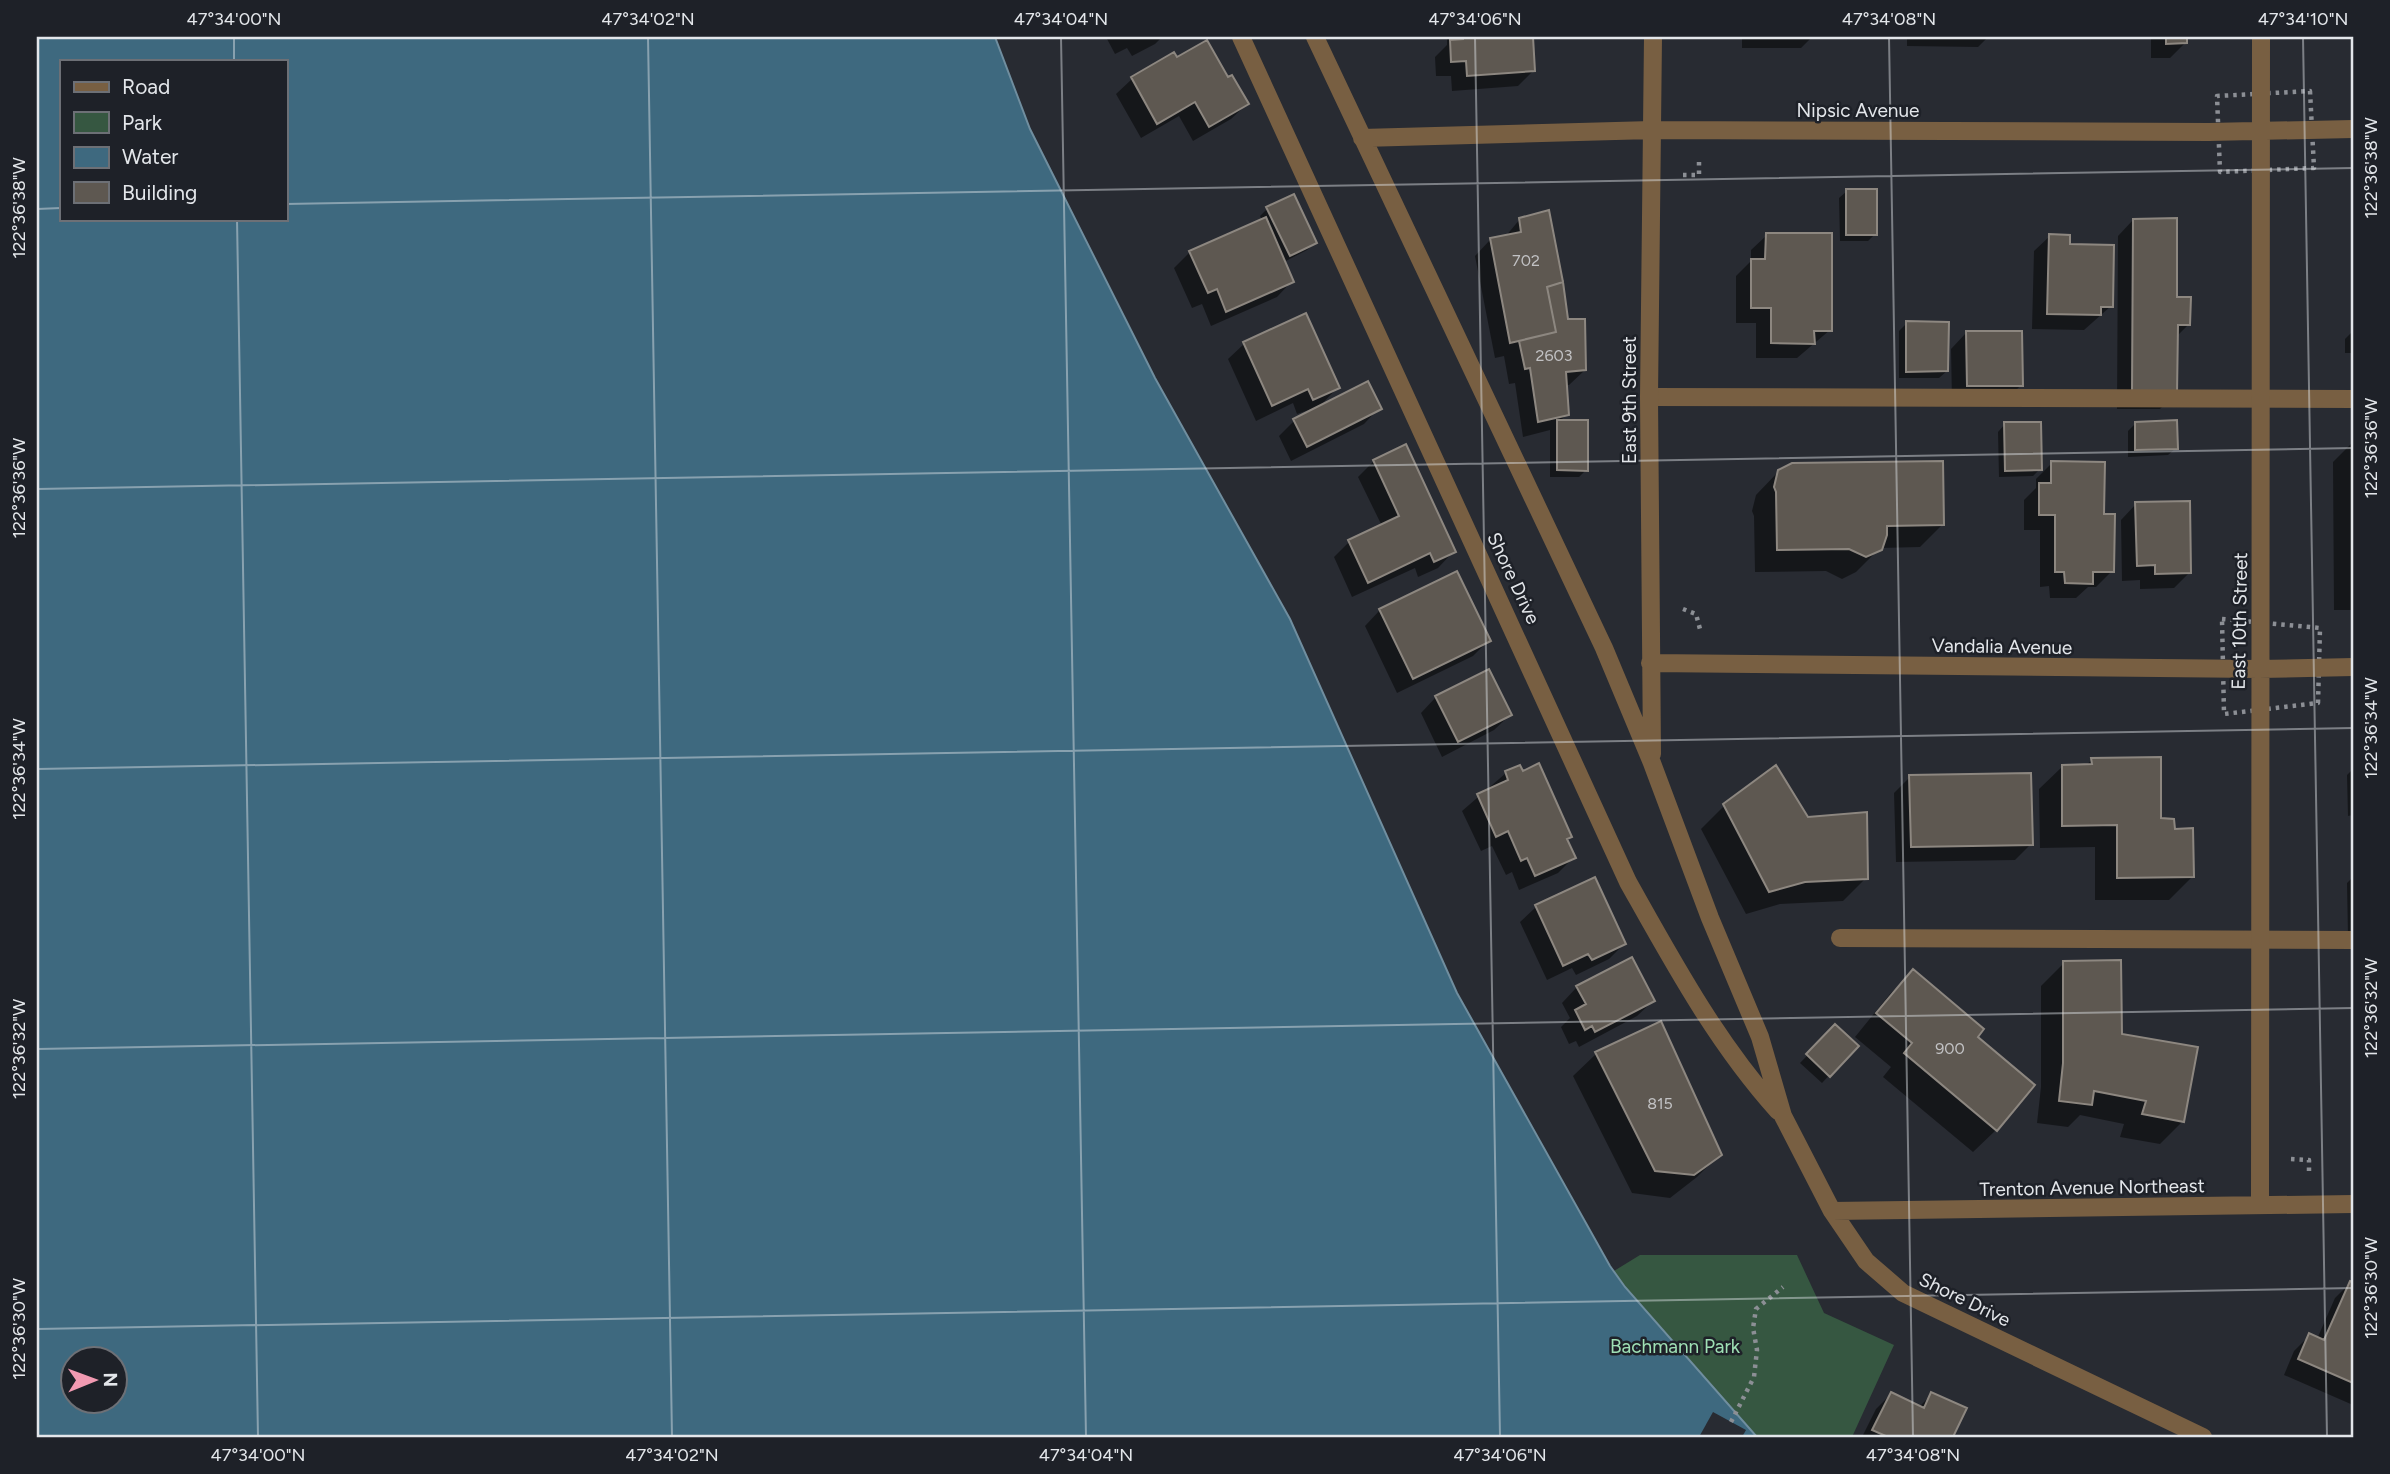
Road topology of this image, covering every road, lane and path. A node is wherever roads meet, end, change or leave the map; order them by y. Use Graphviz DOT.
graph roads {
  1 [pos="1241,37"];
  2 [pos="1315,37"];
  3 [pos="1653,37"];
  4 [pos="2261,37"];
  5 [pos="2353,129"];
  6 [pos="1652,130"];
  7 [pos="2260,130"];
  8 [pos="1362,138"];
  9 [pos="1650,397"];
  10 [pos="2262,399"];
  11 [pos="2353,399"];
  12 [pos="1650,663"];
  13 [pos="2353,667"];
  14 [pos="2259,669"];
  15 [pos="1652,763"];
  16 [pos="1840,938"];
  17 [pos="2260,940"];
  18 [pos="2353,940"];
  19 [pos="1783,1116"];
  20 [pos="2353,1204"];
  21 [pos="2260,1205"];
  22 [pos="1832,1211"];
  23 [pos="1783,1287"];
  24 [pos="1731,1422"];
  25 [pos="2203,1437"];
  1 -- 19 [label="street, Shore Drive"];
  2 -- 8 [label="street, Shore Drive"];
  3 -- 6 [label="street, East 9th Street"];
  4 -- 7 [label="street, East 10th Street"];
  5 -- 7 [label="street, Nipsic Avenue"];
  6 -- 7 [label="street, Nipsic Avenue"];
  6 -- 8 [label="street, Nipsic Avenue"];
  6 -- 9 [label="street, East 9th Street"];
  7 -- 10 [label="street, East 10th Street"];
  8 -- 15 [label="street, Shore Drive"];
  9 -- 10 [label="street"];
  9 -- 12 [label="street, East 9th Street"];
  10 -- 11 [label="street"];
  10 -- 14 [label="street, East 10th Street"];
  12 -- 14 [label="street, Vandalia Avenue"];
  12 -- 15 [label="street, East 9th Street"];
  13 -- 14 [label="street, Vandalia Avenue"];
  14 -- 17 [label="street, East 10th Street"];
  15 -- 19 [label="street, Shore Drive"];
  16 -- 17 [label="street"];
  17 -- 18 [label="street"];
  17 -- 21 [label="street, East 10th Street"];
  19 -- 22 [label="street, Shore Drive"];
  20 -- 21 [label="street, Trenton Avenue Northeast"];
  21 -- 22 [label="street, Trenton Avenue Northeast"];
  22 -- 25 [label="street, Shore Drive"];
  23 -- 24 [label="path"];
}
